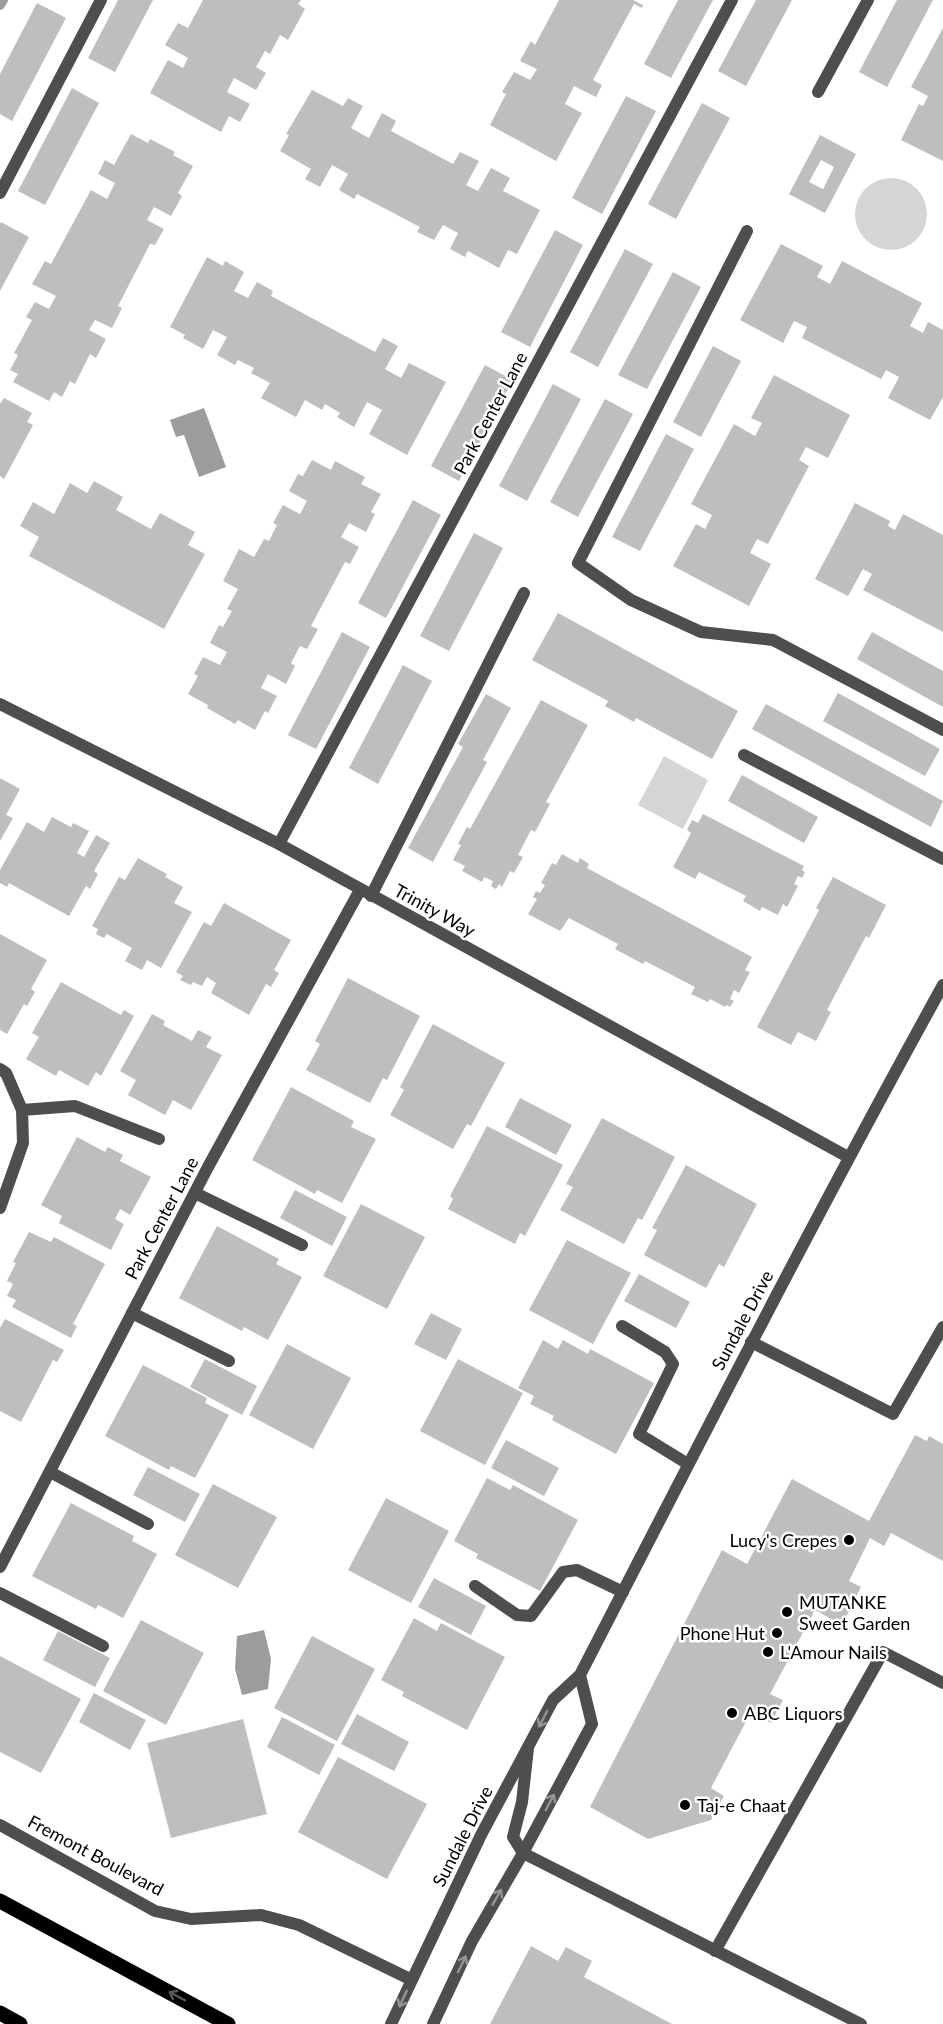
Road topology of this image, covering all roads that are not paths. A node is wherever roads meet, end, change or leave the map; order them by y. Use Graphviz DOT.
graph roads {
  1 [pos="101,0"];
  2 [pos="732,0"];
  3 [pos="868,0"];
  4 [pos="818,92"];
  5 [pos="0,193"];
  6 [pos="747,231"];
  7 [pos="524,593"];
  8 [pos="0,704"];
  9 [pos="943,730"];
  10 [pos="744,755"];
  11 [pos="279,844"];
  12 [pos="943,859"];
  13 [pos="365,893"];
  14 [pos="943,985"];
  15 [pos="0,1069"];
  16 [pos="22,1110"];
  17 [pos="159,1139"];
  18 [pos="848,1157"];
  19 [pos="195,1193"];
  20 [pos="0,1208"];
  21 [pos="302,1245"];
  22 [pos="132,1313"];
  23 [pos="622,1326"];
  24 [pos="943,1327"];
  25 [pos="750,1342"];
  26 [pos="229,1361"];
  27 [pos="688,1464"];
  28 [pos="50,1472"];
  29 [pos="148,1524"];
  30 [pos="0,1567"];
  31 [pos="475,1586"];
  32 [pos="623,1592"];
  33 [pos="0,1593"];
  34 [pos="103,1646"];
  35 [pos="580,1675"];
  36 [pos="943,1683"];
  37 [pos="528,1748"];
  38 [pos="0,1825"];
  39 [pos="522,1853"];
  40 [pos="0,1901"];
  41 [pos="715,1951"];
  42 [pos="412,1980"];
  43 [pos="0,2013"];
  44 [pos="20,2024"];
  45 [pos="228,2024"];
  46 [pos="391,2024"];
  47 [pos="433,2024"];
  48 [pos="861,2024"];
  1 -- 5 [label="street"];
  2 -- 11 [label="street, Park Center Lane"];
  3 -- 4 [label="street"];
  6 -- 9 [label="street"];
  7 -- 13 [label="street, Park Center Lane"];
  8 -- 11 [label="street, Trinity Way"];
  10 -- 12 [label="street"];
  11 -- 13 [label="street, Trinity Way"];
  13 -- 18 [label="street, Trinity Way"];
  13 -- 19 [label="street, Park Center Lane"];
  14 -- 18 [label="street, Sundale Drive"];
  15 -- 16 [label="street"];
  16 -- 17 [label="street"];
  16 -- 20 [label="street"];
  18 -- 25 [label="street, Sundale Drive"];
  19 -- 21 [label="street"];
  19 -- 22 [label="street, Park Center Lane"];
  22 -- 26 [label="street"];
  22 -- 28 [label="street, Park Center Lane"];
  23 -- 27 [label="street"];
  24 -- 25 [label="street"];
  25 -- 27 [label="street, Sundale Drive"];
  27 -- 32 [label="street, Sundale Drive"];
  28 -- 29 [label="street"];
  28 -- 30 [label="street, Park Center Lane"];
  31 -- 32 [label="street"];
  32 -- 35 [label="street, Sundale Drive"];
  33 -- 34 [label="street"];
  35 -- 37 [label="street, Sundale Drive, one-way"];
  39 -- 35 [label="street, one-way"];
  36 -- 41 [label="street"];
  37 -- 39 [label="street"];
  37 -- 42 [label="street, Sundale Drive"];
  38 -- 42 [label="street, Fremont Boulevard"];
  39 -- 41 [label="street"];
  47 -- 39 [label="street, one-way"];
  45 -- 40 [label="main road, one-way"];
  41 -- 48 [label="street"];
  42 -- 46 [label="street, Sundale Drive, one-way"];
  43 -- 44 [label="main road"];
}
